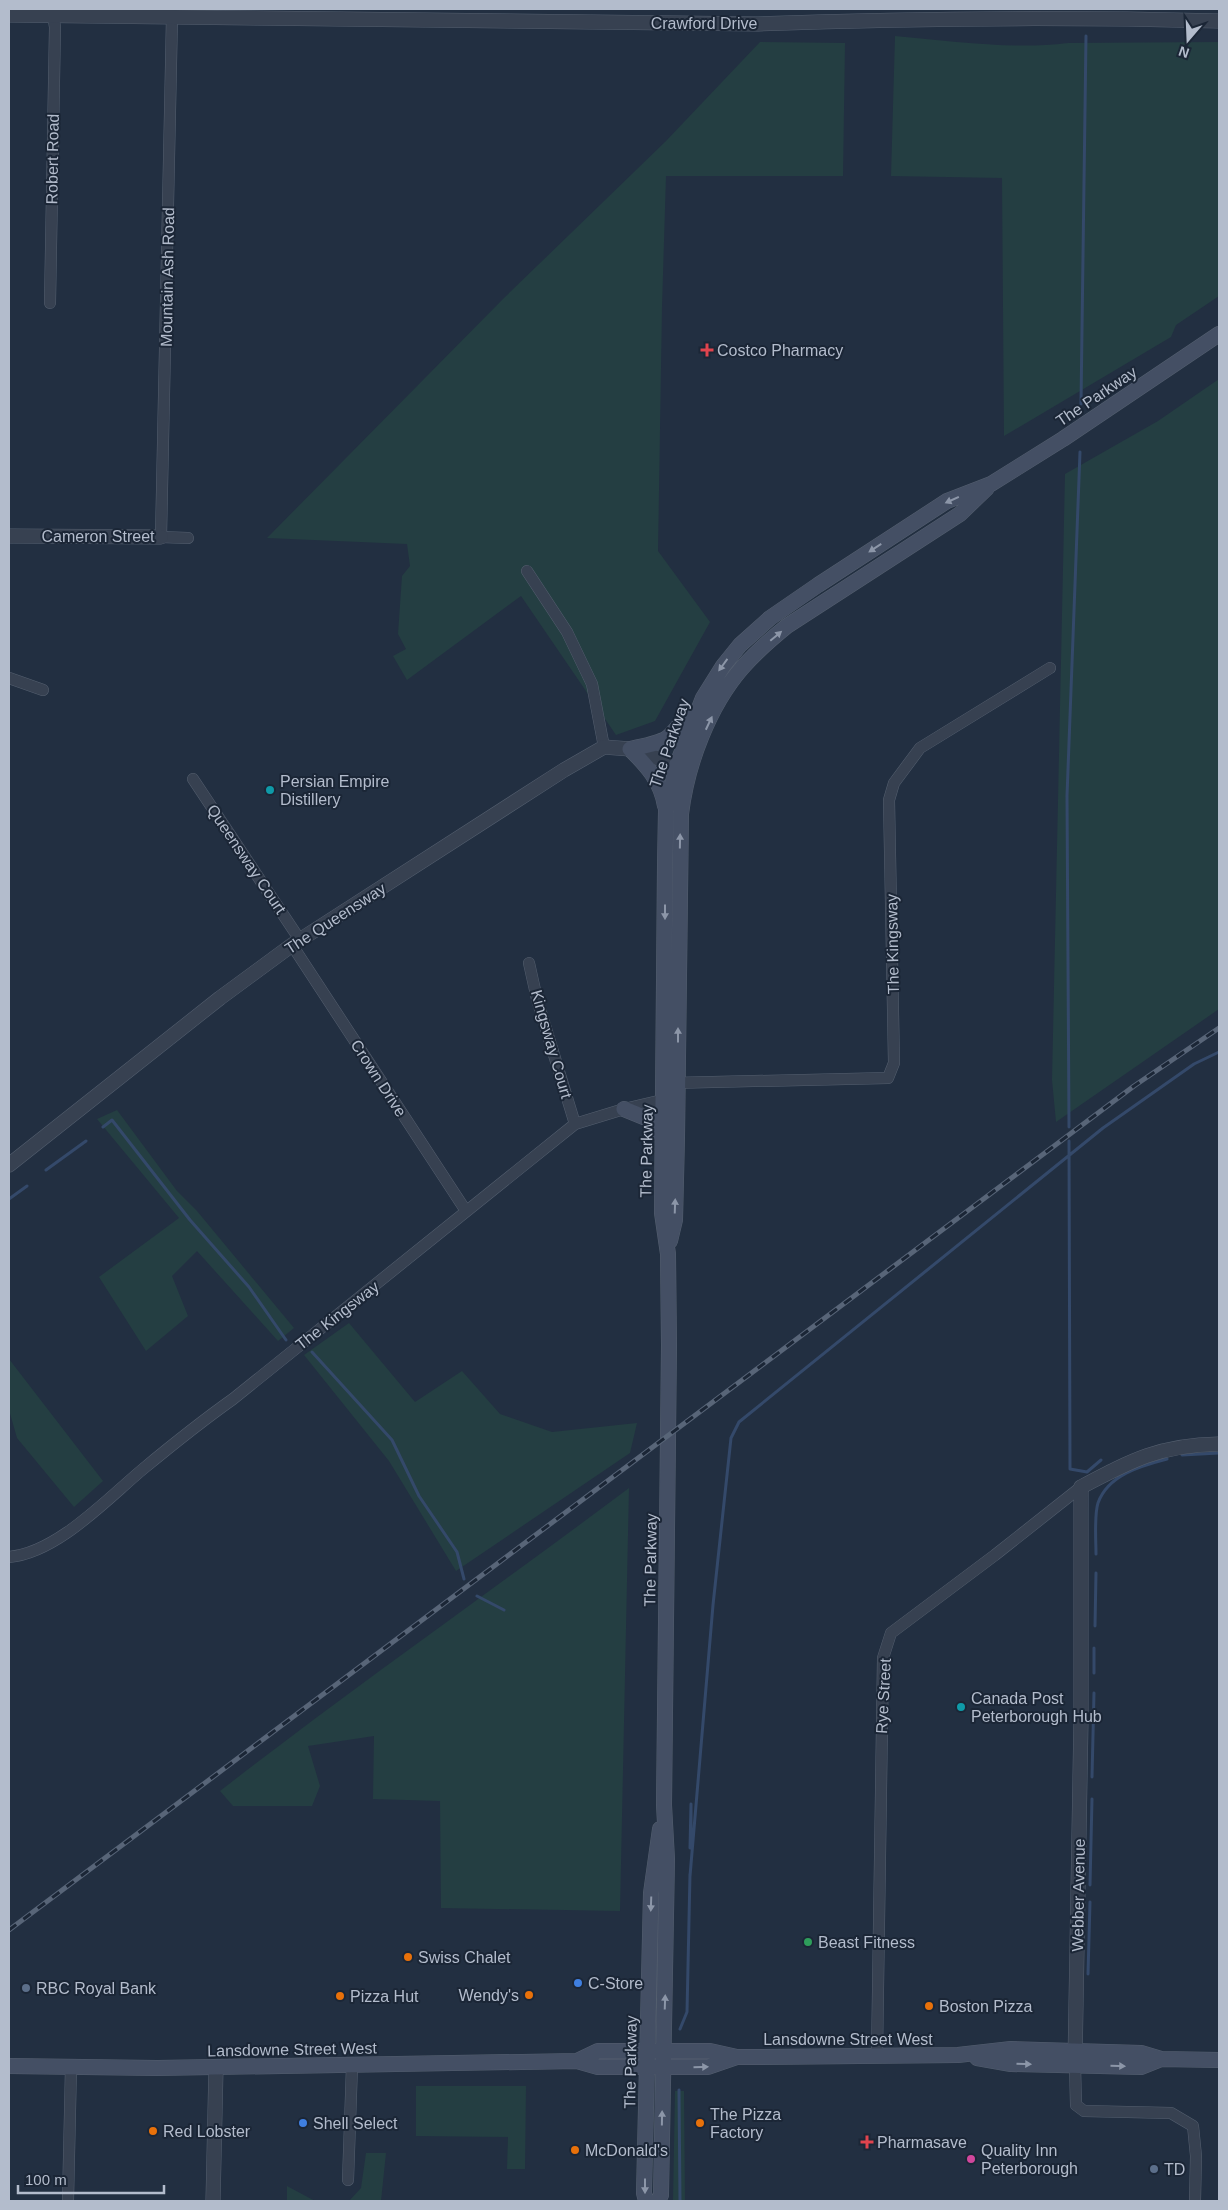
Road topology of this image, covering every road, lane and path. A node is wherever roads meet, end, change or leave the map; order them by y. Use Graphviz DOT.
graph roads {
  1 [pos="53,12"];
  2 [pos="9,15"];
  3 [pos="172,17"];
  4 [pos="1219,21"];
  5 [pos="50,303"];
  6 [pos="1219,334"];
  7 [pos="991,484"];
  8 [pos="9,536"];
  9 [pos="161,537"];
  10 [pos="188,538"];
  11 [pos="527,571"];
  12 [pos="1050,668"];
  13 [pos="9,678"];
  14 [pos="709,687"];
  15 [pos="43,690"];
  16 [pos="604,747"];
  17 [pos="630,749"];
  18 [pos="684,767"];
  19 [pos="193,779"];
  20 [pos="666,811"];
  21 [pos="296,942"];
  22 [pos="529,964"];
  23 [pos="671,1091"];
  24 [pos="624,1109"];
  25 [pos="575,1124"];
  26 [pos="663,1139"];
  27 [pos="9,1165"];
  28 [pos="466,1211"];
  29 [pos="668,1254"];
  30 [pos="1219,1444"];
  31 [pos="1081,1486"];
  32 [pos="9,1557"];
  33 [pos="664,1805"];
  34 [pos="648,2051"];
  35 [pos="663,2051"];
  36 [pos="877,2056"];
  37 [pos="737,2057"];
  38 [pos="1075,2058"];
  39 [pos="577,2060"];
  40 [pos="1219,2060"];
  41 [pos="9,2066"];
  42 [pos="352,2066"];
  43 [pos="71,2067"];
  44 [pos="647,2067"];
  45 [pos="663,2067"];
  46 [pos="216,2068"];
  47 [pos="348,2180"];
  48 [pos="68,2201"];
  49 [pos="213,2201"];
  50 [pos="646,2201"];
  51 [pos="658,2201"];
  52 [pos="1195,2201"];
  1 -- 2 [label="street, Crawford Drive"];
  1 -- 3 [label="street, Crawford Drive"];
  1 -- 5 [label="street, Robert Road"];
  3 -- 4 [label="street, Crawford Drive"];
  3 -- 9 [label="street, Mountain Ash Road"];
  6 -- 7 [label="main road, The Parkway"];
  7 -- 14 [label="main road, The Parkway, one-way"];
  18 -- 7 [label="main road, The Parkway, one-way"];
  8 -- 9 [label="street, Cameron Street"];
  9 -- 10 [label="street, Cameron Street"];
  11 -- 16 [label="street"];
  12 -- 23 [label="street, The Kingsway"];
  13 -- 15 [label="street"];
  14 -- 17 [label="main road"];
  14 -- 18 [label="main road, The Parkway"];
  16 -- 17 [label="street"];
  16 -- 21 [label="street, The Queensway"];
  17 -- 18 [label="street"];
  17 -- 20 [label="main road"];
  18 -- 20 [label="main road, The Parkway"];
  23 -- 18 [label="main road, The Parkway, one-way"];
  19 -- 21 [label="street, Queensway Court"];
  20 -- 23 [label="main road, The Parkway, one-way"];
  21 -- 27 [label="street, The Queensway"];
  21 -- 28 [label="street, Crown Drive"];
  22 -- 25 [label="street, Kingsway Court"];
  23 -- 24 [label="street, The Kingsway"];
  23 -- 26 [label="main road, The Parkway"];
  29 -- 23 [label="main road, The Parkway, one-way"];
  24 -- 25 [label="street, The Kingsway"];
  24 -- 26 [label="main road"];
  25 -- 28 [label="street, The Kingsway"];
  26 -- 29 [label="main road, The Parkway"];
  28 -- 32 [label="street, The Kingsway"];
  29 -- 33 [label="main road, The Parkway"];
  30 -- 31 [label="street, Rye Street"];
  31 -- 36 [label="street, Rye Street"];
  31 -- 38 [label="street, Webber Avenue"];
  33 -- 34 [label="main road, The Parkway, one-way"];
  35 -- 33 [label="main road, The Parkway, one-way"];
  34 -- 35 [label="main road, Lansdowne Street West"];
  34 -- 39 [label="main road, Lansdowne Street West"];
  34 -- 44 [label="main road, The Parkway"];
  35 -- 37 [label="main road, Lansdowne Street West"];
  35 -- 45 [label="main road, The Parkway"];
  36 -- 37 [label="main road, Lansdowne Street West"];
  36 -- 38 [label="main road, Lansdowne Street West"];
  45 -- 37 [label="main road, Lansdowne Street West, one-way"];
  38 -- 40 [label="main road, Lansdowne Street West"];
  38 -- 52 [label="street, Webber Avenue"];
  39 -- 42 [label="main road, Lansdowne Street West"];
  39 -- 44 [label="main road, Lansdowne Street West"];
  41 -- 43 [label="main road, Lansdowne Street West"];
  42 -- 46 [label="main road, Lansdowne Street West"];
  42 -- 47 [label="street"];
  43 -- 46 [label="main road, Lansdowne Street West"];
  43 -- 48 [label="street"];
  44 -- 45 [label="main road, Lansdowne Street West"];
  44 -- 50 [label="main road, The Parkway, one-way"];
  51 -- 45 [label="main road, The Parkway, one-way"];
  46 -- 49 [label="street"];
}
